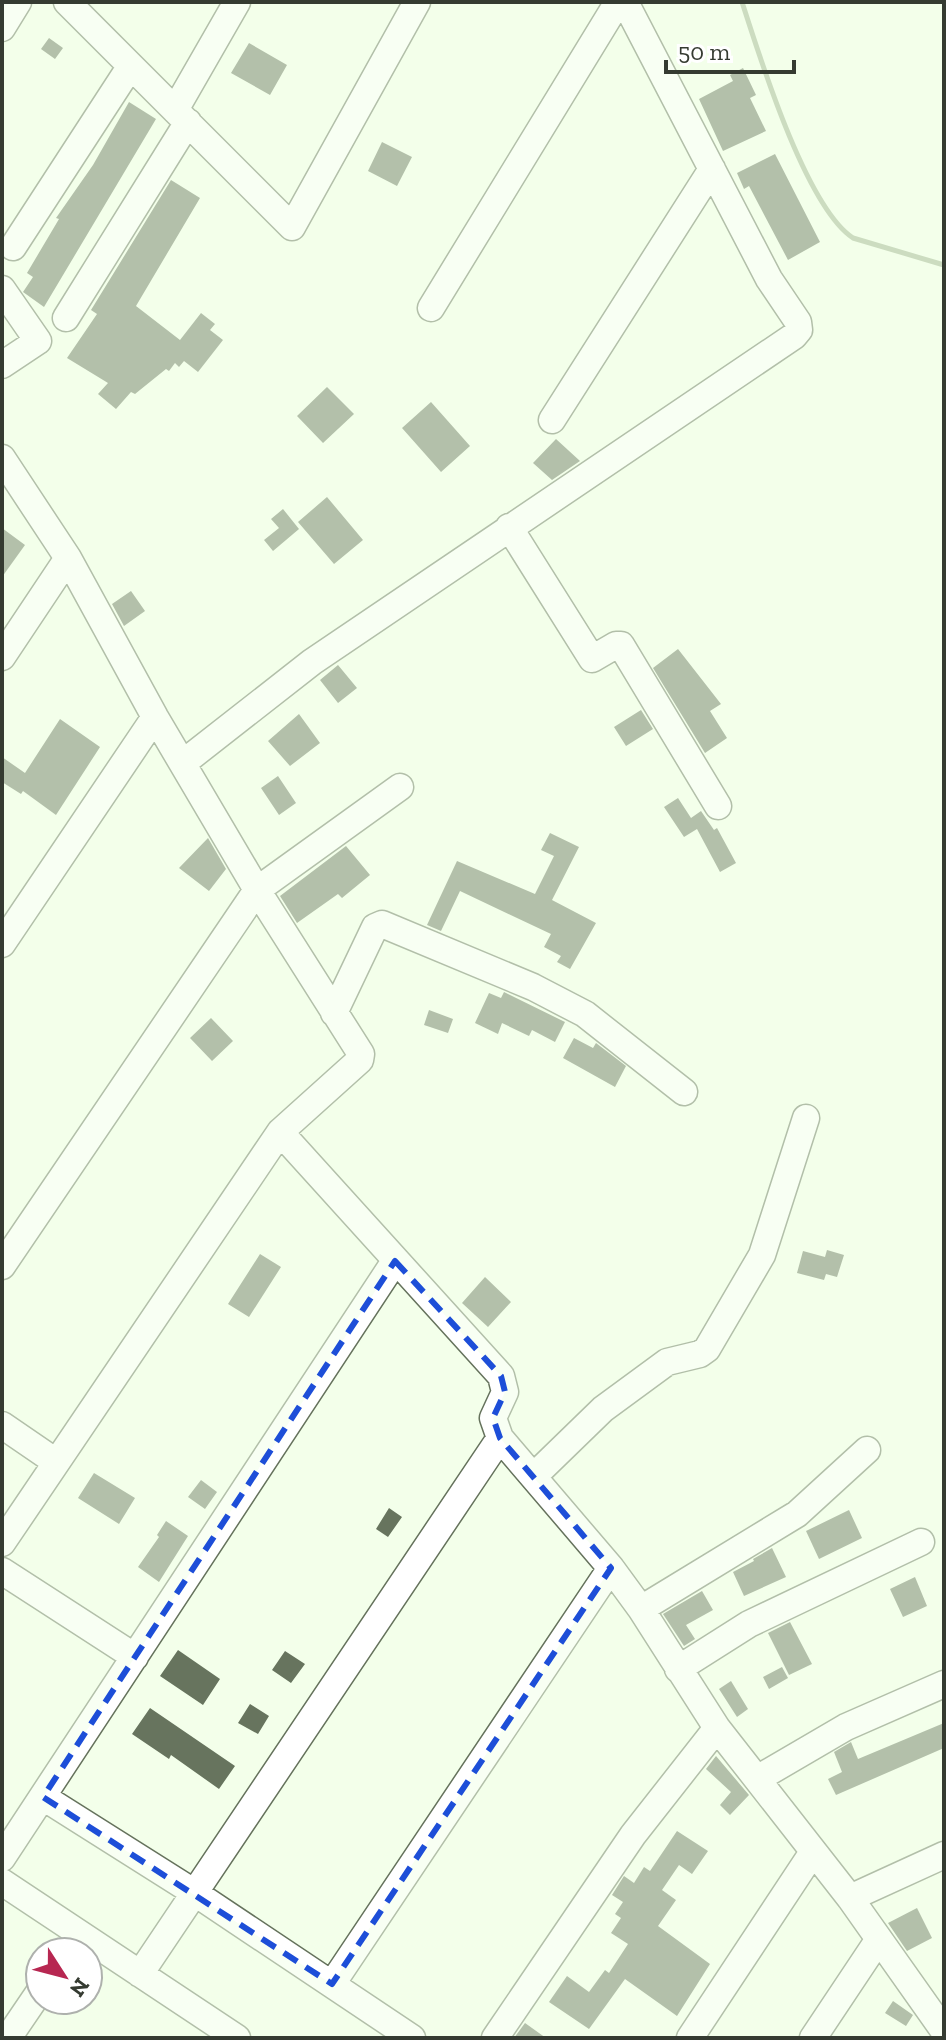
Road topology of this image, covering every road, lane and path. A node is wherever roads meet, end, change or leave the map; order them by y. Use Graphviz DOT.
graph roads {
  1 [pos="18,2"];
  2 [pos="67,2"];
  3 [pos="237,2"];
  4 [pos="417,2"];
  5 [pos="618,2"];
  6 [pos="625,2"];
  7 [pos="2,28"];
  8 [pos="130,67"];
  9 [pos="182,116"];
  10 [pos="712,169"];
  11 [pos="13,247"];
  12 [pos="2,289"];
  13 [pos="431,308"];
  14 [pos="66,318"];
  15 [pos="2,365"];
  16 [pos="552,420"];
  17 [pos="2,458"];
  18 [pos="509,527"];
  19 [pos="68,558"];
  20 [pos="2,657"];
  21 [pos="155,717"];
  22 [pos="183,763"];
  23 [pos="400,787"];
  24 [pos="718,806"];
  25 [pos="257,890"];
  26 [pos="2,944"];
  27 [pos="334,1013"];
  28 [pos="684,1092"];
  29 [pos="806,1118"];
  30 [pos="280,1132"];
  31 [pos="395,1261"];
  32 [pos="2,1266"];
  33 [pos="2,1425"];
  34 [pos="500,1438"];
  35 [pos="867,1450"];
  36 [pos="56,1462"];
  37 [pos="534,1476"];
  38 [pos="921,1542"];
  39 [pos="2,1543"];
  40 [pos="611,1568"];
  41 [pos="2,1571"];
  42 [pos="641,1609"];
  43 [pos="135,1657"];
  44 [pos="678,1669"];
  45 [pos="944,1684"];
  46 [pos="717,1728"];
  47 [pos="757,1779"];
  48 [pos="43,1797"];
  49 [pos="813,1852"];
  50 [pos="944,1855"];
  51 [pos="2,1858"];
  52 [pos="2,1882"];
  53 [pos="195,1893"];
  54 [pos="850,1898"];
  55 [pos="65,1936"];
  56 [pos="879,1939"];
  57 [pos="104,1957"];
  58 [pos="140,1974"];
  59 [pos="332,1984"];
  60 [pos="24,2014"];
  61 [pos="944,2031"];
  62 [pos="8,2038"];
  63 [pos="237,2038"];
  64 [pos="412,2038"];
  65 [pos="495,2038"];
  66 [pos="690,2038"];
  67 [pos="813,2038"];
  1 -- 7 [label="street"];
  2 -- 8 [label="street"];
  3 -- 9 [label="street"];
  4 -- 9 [label="street"];
  5 -- 13 [label="street"];
  6 -- 10 [label="street"];
  8 -- 9 [label="street"];
  8 -- 11 [label="street"];
  9 -- 14 [label="street"];
  10 -- 16 [label="street"];
  10 -- 18 [label="street"];
  12 -- 15 [label="street"];
  17 -- 19 [label="street"];
  18 -- 22 [label="street"];
  18 -- 24 [label="street"];
  19 -- 20 [label="street"];
  19 -- 21 [label="street"];
  21 -- 22 [label="street"];
  21 -- 26 [label="street"];
  22 -- 25 [label="street"];
  23 -- 25 [label="street"];
  25 -- 27 [label="street"];
  25 -- 32 [label="street"];
  27 -- 28 [label="street"];
  27 -- 30 [label="street"];
  29 -- 37 [label="street"];
  30 -- 31 [label="street"];
  30 -- 36 [label="street"];
  31 -- 34 [label="street"];
  31 -- 43 [label="street"];
  33 -- 36 [label="street"];
  34 -- 37 [label="street"];
  34 -- 53 [label="street"];
  35 -- 42 [label="street"];
  36 -- 39 [label="street"];
  37 -- 40 [label="street"];
  38 -- 44 [label="street"];
  40 -- 42 [label="street"];
  40 -- 59 [label="street"];
  41 -- 43 [label="street"];
  42 -- 44 [label="street"];
  43 -- 48 [label="street"];
  44 -- 46 [label="street"];
  45 -- 47 [label="street"];
  46 -- 47 [label="street"];
  46 -- 65 [label="street"];
  47 -- 49 [label="street"];
  48 -- 51 [label="street"];
  48 -- 53 [label="street"];
  49 -- 54 [label="street"];
  49 -- 66 [label="street"];
  50 -- 54 [label="street"];
  52 -- 55 [label="street"];
  53 -- 58 [label="street"];
  53 -- 59 [label="street"];
  54 -- 56 [label="street"];
  56 -- 61 [label="street"];
  56 -- 67 [label="street"];
  57 -- 58 [label="street"];
  58 -- 63 [label="street"];
  59 -- 64 [label="street"];
  60 -- 62 [label="street"];
}
